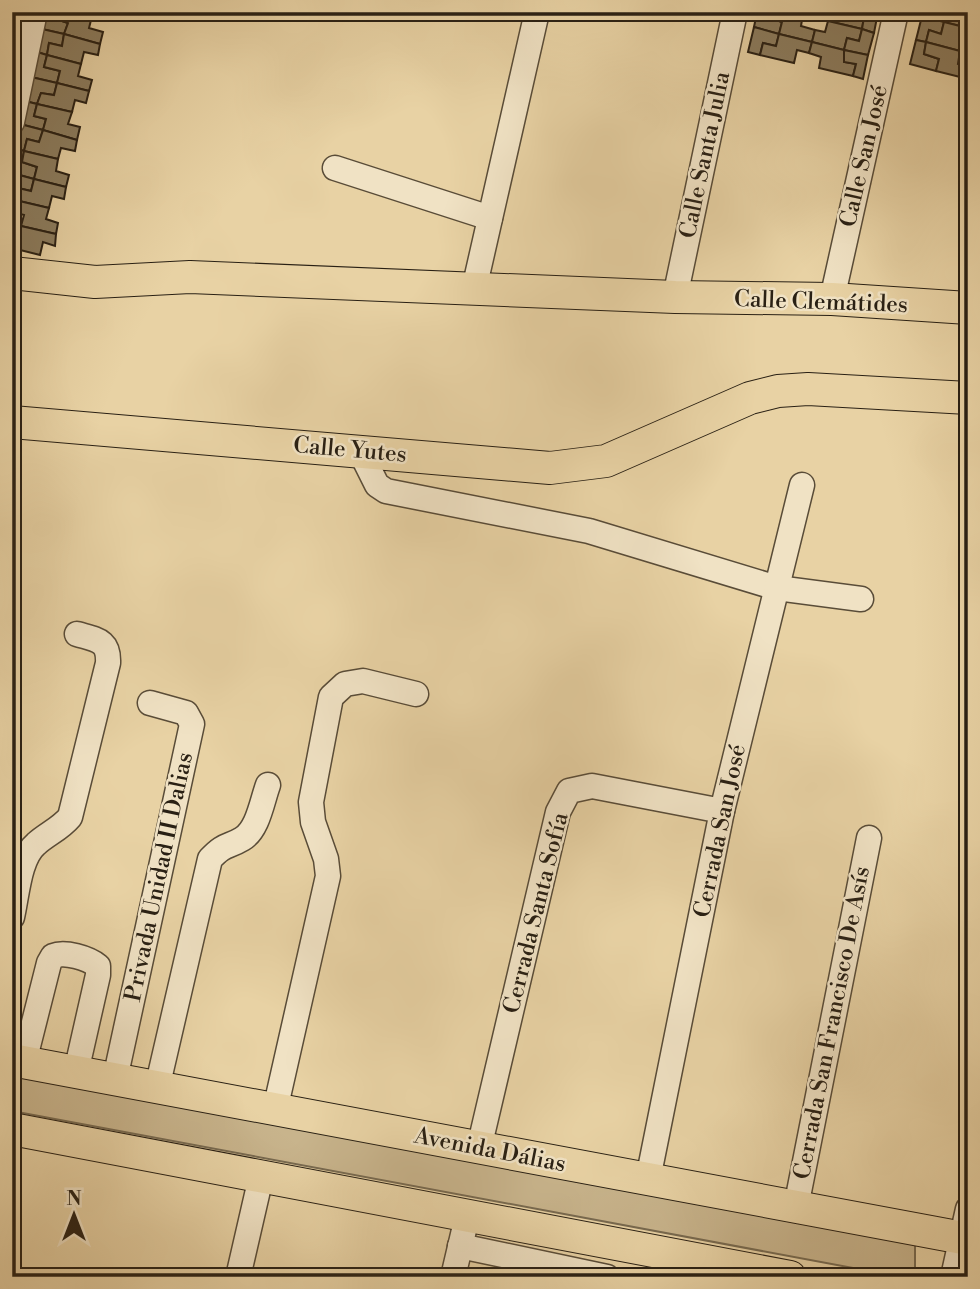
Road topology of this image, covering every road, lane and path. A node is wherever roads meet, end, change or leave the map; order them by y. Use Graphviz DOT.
graph roads {
  1 [pos="36,12"];
  2 [pos="537,12"];
  3 [pos="735,12"];
  4 [pos="896,12"];
  5 [pos="12,122"];
  6 [pos="335,168"];
  7 [pos="489,218"];
  8 [pos="12,273"];
  9 [pos="474,289"];
  10 [pos="675,297"];
  11 [pos="832,299"];
  12 [pos="968,308"];
  13 [pos="968,398"];
  14 [pos="12,422"];
  15 [pos="360,451"];
  16 [pos="802,485"];
  17 [pos="778,588"];
  18 [pos="861,598"];
  19 [pos="78,634"];
  20 [pos="416,694"];
  21 [pos="150,703"];
  22 [pos="268,785"];
  23 [pos="722,811"];
  24 [pos="869,838"];
  25 [pos="12,917"];
  26 [pos="18,1061"];
  27 [pos="76,1072"];
  28 [pos="115,1079"];
  29 [pos="157,1088"];
  30 [pos="275,1110"];
  31 [pos="12,1129"];
  32 [pos="480,1148"];
  33 [pos="261,1177"];
  34 [pos="648,1179"];
  35 [pos="796,1207"];
  36 [pos="468,1215"];
  37 [pos="966,1229"];
  38 [pos="460,1246"];
  39 [pos="245,1276"];
  40 [pos="784,1276"];
  41 [pos="453,1277"];
  42 [pos="607,1277"];
  43 [pos="953,1277"];
  1 -- 5 [label="street"];
  2 -- 7 [label="street"];
  3 -- 10 [label="street, Calle Santa Julia"];
  4 -- 11 [label="street, Calle San José"];
  6 -- 7 [label="street"];
  7 -- 9 [label="street"];
  8 -- 9 [label="main road"];
  9 -- 10 [label="main road"];
  10 -- 11 [label="main road, Calle Clemátides"];
  11 -- 12 [label="main road, Calle Clemátides"];
  13 -- 15 [label="main road, Calle Yutes"];
  14 -- 15 [label="main road, Calle Yutes"];
  15 -- 17 [label="street"];
  16 -- 17 [label="street, Cerrada San José"];
  17 -- 18 [label="street"];
  17 -- 23 [label="street, Cerrada San José"];
  19 -- 25 [label="street"];
  20 -- 30 [label="street"];
  21 -- 28 [label="street, Privada Unidad II Dalias"];
  22 -- 29 [label="street"];
  23 -- 32 [label="street, Cerrada Santa Sofía"];
  23 -- 34 [label="street, Cerrada San José"];
  24 -- 35 [label="street, Cerrada San Francisco De Asís"];
  26 -- 27 [label="main road, Avenida Dálias"];
  26 -- 27 [label="street"];
  27 -- 28 [label="main road, Avenida Dálias"];
  28 -- 29 [label="main road, Avenida Dálias"];
  29 -- 30 [label="main road, Avenida Dálias"];
  30 -- 32 [label="main road, Avenida Dálias"];
  31 -- 33 [label="main road"];
  32 -- 34 [label="main road, Avenida Dálias"];
  33 -- 36 [label="main road"];
  33 -- 39 [label="street"];
  34 -- 35 [label="main road, Avenida Dálias"];
  35 -- 37 [label="main road, Avenida Dálias"];
  36 -- 38 [label="street"];
  36 -- 40 [label="main road"];
  37 -- 43 [label="street"];
  38 -- 41 [label="street"];
  38 -- 42 [label="street"];
}
